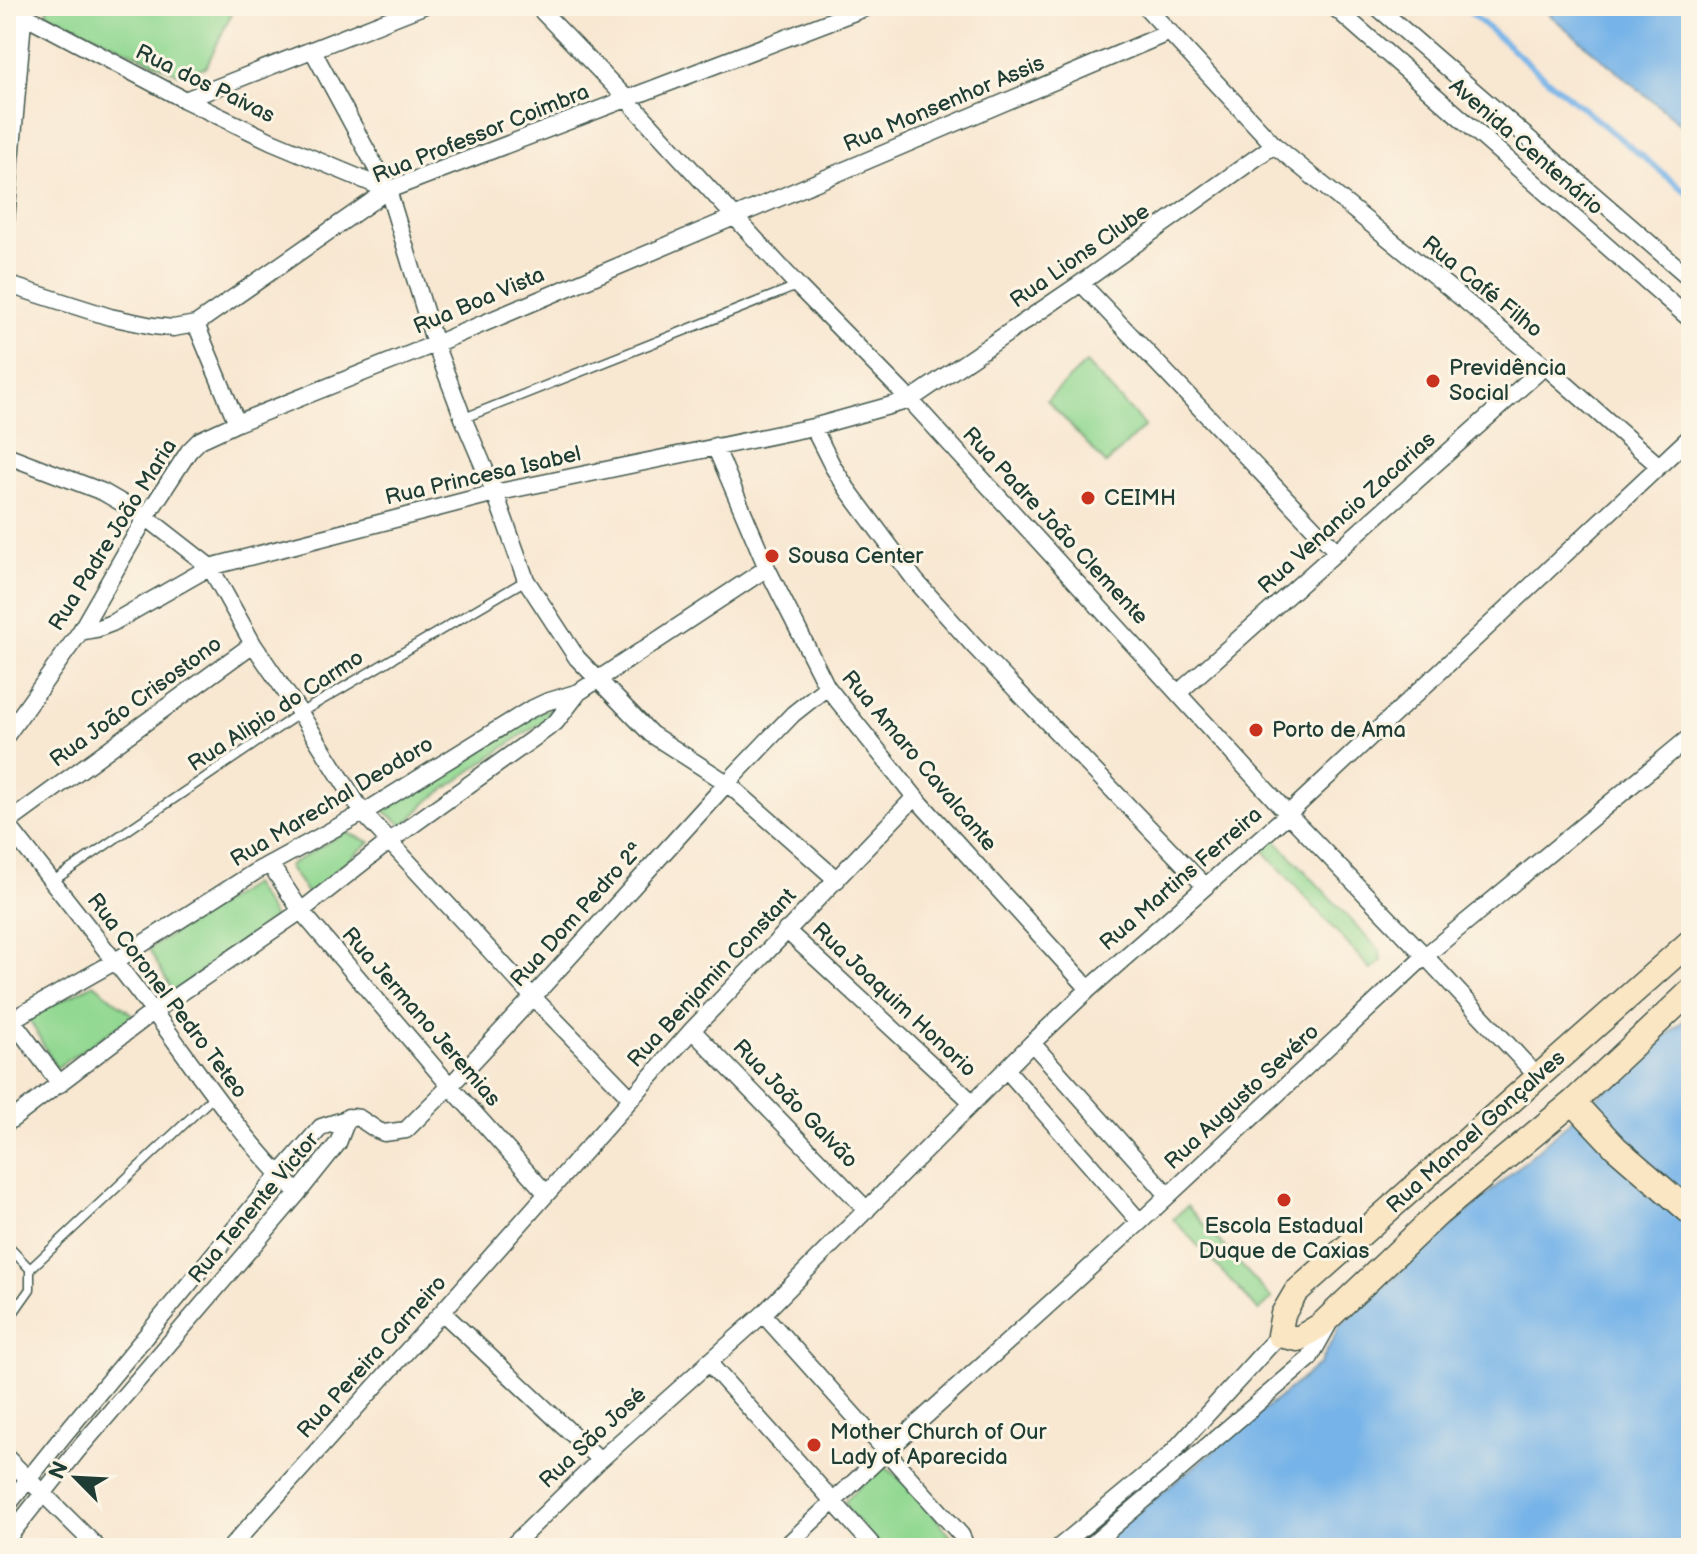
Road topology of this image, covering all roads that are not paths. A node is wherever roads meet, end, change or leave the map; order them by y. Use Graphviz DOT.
graph roads {
  1 [pos="7,6"];
  2 [pos="423,6"];
  3 [pos="537,6"];
  4 [pos="870,6"];
  5 [pos="1145,6"];
  6 [pos="1333,6"];
  7 [pos="1376,6"];
  8 [pos="24,11"];
  9 [pos="1170,32"];
  10 [pos="6,49"];
  11 [pos="313,51"];
  12 [pos="20,61"];
  13 [pos="627,99"];
  14 [pos="185,100"];
  15 [pos="1521,132"];
  16 [pos="1274,145"];
  17 [pos="1504,156"];
  18 [pos="388,190"];
  19 [pos="736,217"];
  20 [pos="6,220"];
  21 [pos="1691,279"];
  22 [pos="1081,283"];
  23 [pos="6,284"];
  24 [pos="798,286"];
  25 [pos="1691,320"];
  26 [pos="196,324"];
  27 [pos="435,344"];
  28 [pos="1545,366"];
  29 [pos="910,400"];
  30 [pos="462,419"];
  31 [pos="237,423"];
  32 [pos="813,427"];
  33 [pos="1691,436"];
  34 [pos="715,446"];
  35 [pos="6,455"];
  36 [pos="1659,466"];
  37 [pos="495,493"];
  38 [pos="146,517"];
  39 [pos="1337,552"];
  40 [pos="210,567"];
  41 [pos="767,568"];
  42 [pos="526,580"];
  43 [pos="80,632"];
  44 [pos="253,644"];
  45 [pos="597,680"];
  46 [pos="827,687"];
  47 [pos="579,692"];
  48 [pos="1178,693"];
  49 [pos="300,713"];
  50 [pos="6,736"];
  51 [pos="1688,746"];
  52 [pos="727,783"];
  53 [pos="915,797"];
  54 [pos="363,813"];
  55 [pos="1288,814"];
  56 [pos="6,823"];
  57 [pos="390,841"];
  58 [pos="270,864"];
  59 [pos="837,880"];
  60 [pos="52,882"];
  61 [pos="1205,886"];
  62 [pos="301,911"];
  63 [pos="786,930"];
  64 [pos="1691,941"];
  65 [pos="1425,956"];
  66 [pos="114,962"];
  67 [pos="1657,971"];
  68 [pos="1089,989"];
  69 [pos="533,997"];
  70 [pos="1685,997"];
  71 [pos="153,1012"];
  72 [pos="9,1022"];
  73 [pos="692,1030"];
  74 [pos="1032,1043"];
  75 [pos="1006,1069"];
  76 [pos="1538,1077"];
  77 [pos="60,1084"];
  78 [pos="450,1086"];
  79 [pos="214,1096"];
  80 [pos="631,1098"];
  81 [pos="973,1103"];
  82 [pos="1577,1106"];
  83 [pos="348,1117"];
  84 [pos="6,1124"];
  85 [pos="1518,1147"];
  86 [pos="279,1175"];
  87 [pos="298,1193"];
  88 [pos="546,1193"];
  89 [pos="1168,1195"];
  90 [pos="867,1210"];
  91 [pos="1691,1213"];
  92 [pos="1140,1222"];
  93 [pos="6,1244"];
  94 [pos="30,1269"];
  95 [pos="184,1289"];
  96 [pos="202,1305"];
  97 [pos="442,1312"];
  98 [pos="763,1314"];
  99 [pos="6,1323"];
  100 [pos="1279,1335"];
  101 [pos="708,1362"];
  102 [pos="887,1451"];
  103 [pos="6,1457"];
  104 [pos="600,1460"];
  105 [pos="29,1479"];
  106 [pos="43,1494"];
  107 [pos="833,1502"];
  108 [pos="6,1507"];
  109 [pos="6,1540"];
  110 [pos="98,1548"];
  111 [pos="230,1548"];
  112 [pos="510,1548"];
  113 [pos="784,1548"];
  114 [pos="875,1548"];
  115 [pos="967,1548"];
  116 [pos="1058,1548"];
  117 [pos="1088,1548"];
  1 -- 8 [label="street, Rua dos Paivas"];
  2 -- 11 [label="street"];
  3 -- 13 [label="street, Rua Padre João Clemente"];
  4 -- 13 [label="street, Rua Professor Coimbra"];
  5 -- 9 [label="street, Rua Café Filho"];
  6 -- 17 [label="street, Avenida Centenário"];
  7 -- 15 [label="street, Avenida Centenário"];
  8 -- 12 [label="street"];
  8 -- 14 [label="street, Rua dos Paivas"];
  9 -- 16 [label="street, Rua Café Filho"];
  9 -- 19 [label="street, Rua Monsenhor Assis"];
  10 -- 12 [label="street"];
  11 -- 14 [label="street"];
  11 -- 18 [label="street"];
  12 -- 20 [label="street"];
  13 -- 18 [label="street, Rua Professor Coimbra"];
  13 -- 19 [label="street, Rua Padre João Clemente"];
  14 -- 18 [label="street, Rua dos Paivas"];
  15 -- 17 [label="street"];
  15 -- 21 [label="street, Avenida Centenário"];
  16 -- 22 [label="street, Rua Lions Clube"];
  16 -- 28 [label="street, Rua Café Filho"];
  17 -- 25 [label="street, Avenida Centenário"];
  18 -- 26 [label="street, Rua Professor Coimbra"];
  18 -- 27 [label="street"];
  19 -- 24 [label="street, Rua Padre João Clemente"];
  19 -- 27 [label="street, Rua Boa Vista"];
  22 -- 29 [label="street, Rua Lions Clube"];
  22 -- 39 [label="street"];
  23 -- 26 [label="street"];
  24 -- 29 [label="street, Rua Padre João Clemente"];
  24 -- 30 [label="lane"];
  26 -- 31 [label="street"];
  27 -- 30 [label="street"];
  27 -- 31 [label="street, Rua Boa Vista"];
  28 -- 36 [label="street, Rua Café Filho"];
  28 -- 39 [label="street, Rua Venancio Zacarias"];
  29 -- 32 [label="street, Rua Princesa Isabel"];
  29 -- 48 [label="street, Rua Padre João Clemente"];
  30 -- 37 [label="street"];
  31 -- 38 [label="street, Rua Padre João Maria"];
  32 -- 34 [label="street, Rua Princesa Isabel"];
  32 -- 61 [label="street"];
  33 -- 36 [label="street, Rua Martins Ferreira"];
  34 -- 37 [label="street, Rua Princesa Isabel"];
  34 -- 41 [label="street, Rua Amaro Cavalcante"];
  35 -- 38 [label="street"];
  36 -- 55 [label="street, Rua Martins Ferreira"];
  37 -- 40 [label="street, Rua Princesa Isabel"];
  37 -- 42 [label="street"];
  38 -- 40 [label="street"];
  38 -- 43 [label="street, Rua Padre João Maria"];
  39 -- 48 [label="street, Rua Venancio Zacarias"];
  40 -- 43 [label="street, Rua Princesa Isabel"];
  40 -- 44 [label="street"];
  41 -- 45 [label="street, Rua Marechal Deodoro"];
  41 -- 46 [label="street, Rua Amaro Cavalcante"];
  42 -- 45 [label="street"];
  42 -- 49 [label="lane, Rua Alipio do Carmo"];
  43 -- 50 [label="street, Rua Padre João Maria"];
  44 -- 49 [label="street"];
  44 -- 56 [label="street, Rua João Crisostono"];
  45 -- 47 [label="street, Rua Marechal Deodoro"];
  45 -- 52 [label="street"];
  46 -- 52 [label="street, Rua Dom Pedro 2ª"];
  46 -- 53 [label="street, Rua Amaro Cavalcante"];
  47 -- 54 [label="street, Rua Marechal Deodoro"];
  47 -- 57 [label="street, Rua Marechal Deodoro"];
  48 -- 55 [label="street, Rua Padre João Clemente"];
  49 -- 54 [label="street"];
  49 -- 60 [label="lane, Rua Alipio do Carmo"];
  51 -- 65 [label="street, Rua Augusto Sevéro"];
  52 -- 59 [label="street"];
  52 -- 69 [label="street, Rua Dom Pedro 2ª"];
  53 -- 59 [label="street, Rua Benjamin Constant"];
  53 -- 68 [label="street, Rua Amaro Cavalcante"];
  54 -- 57 [label="street"];
  54 -- 58 [label="street, Rua Marechal Deodoro"];
  55 -- 61 [label="street, Rua Martins Ferreira"];
  55 -- 65 [label="street, Rua Padre João Clemente"];
  56 -- 60 [label="street, Rua Coronel Pedro Teteo"];
  57 -- 62 [label="street, Rua Marechal Deodoro"];
  57 -- 69 [label="street"];
  58 -- 62 [label="street, Rua Jermano Jeremias"];
  58 -- 66 [label="street, Rua Marechal Deodoro"];
  59 -- 63 [label="street, Rua Benjamin Constant"];
  60 -- 66 [label="street, Rua Coronel Pedro Teteo"];
  61 -- 68 [label="street, Rua Martins Ferreira"];
  62 -- 71 [label="street, Rua Marechal Deodoro"];
  62 -- 78 [label="street, Rua Jermano Jeremias"];
  63 -- 73 [label="street, Rua Benjamin Constant"];
  63 -- 81 [label="street, Rua Joaquim Honorio"];
  64 -- 67 [label="street, Rua Manoel Gonçalves"];
  65 -- 76 [label="street, Rua Padre João Clemente"];
  65 -- 89 [label="street, Rua Augusto Sevéro"];
  66 -- 71 [label="street, Rua Coronel Pedro Teteo"];
  66 -- 72 [label="street, Rua Marechal Deodoro"];
  67 -- 70 [label="street"];
  67 -- 76 [label="street, Rua Manoel Gonçalves"];
  68 -- 74 [label="street, Rua Martins Ferreira"];
  69 -- 78 [label="street, Rua Dom Pedro 2ª"];
  69 -- 80 [label="street"];
  70 -- 82 [label="street, Rua Manoel Gonçalves"];
  71 -- 77 [label="street, Rua Marechal Deodoro"];
  71 -- 79 [label="street, Rua Coronel Pedro Teteo"];
  72 -- 77 [label="street"];
  73 -- 80 [label="street, Rua Benjamin Constant"];
  73 -- 90 [label="street, Rua João Galvão"];
  74 -- 75 [label="street, Rua Martins Ferreira"];
  74 -- 89 [label="street"];
  75 -- 81 [label="street, Rua Martins Ferreira"];
  75 -- 92 [label="street"];
  76 -- 100 [label="street, Rua Manoel Gonçalves"];
  77 -- 84 [label="street, Rua Marechal Deodoro"];
  78 -- 83 [label="street, Rua Dom Pedro 2ª"];
  78 -- 88 [label="street, Rua Jermano Jeremias"];
  79 -- 86 [label="street, Rua Coronel Pedro Teteo"];
  79 -- 94 [label="lane"];
  80 -- 88 [label="street, Rua Benjamin Constant"];
  81 -- 90 [label="street, Rua Martins Ferreira"];
  82 -- 85 [label="street, Rua Manoel Gonçalves"];
  82 -- 91 [label="street"];
  83 -- 86 [label="street, Rua Tenente Victor"];
  83 -- 87 [label="street, Rua Tenente Victor"];
  85 -- 100 [label="street, Rua Manoel Gonçalves"];
  85 -- 117 [label="street"];
  86 -- 87 [label="street, Rua Coronel Pedro Teteo"];
  86 -- 95 [label="street, Rua Tenente Victor"];
  87 -- 96 [label="street, Rua Tenente Victor"];
  88 -- 97 [label="street, Rua Pereira Carneiro"];
  89 -- 92 [label="street, Rua Augusto Sevéro"];
  90 -- 98 [label="street, Rua Martins Ferreira"];
  92 -- 102 [label="street, Rua Augusto Sevéro"];
  93 -- 94 [label="lane"];
  94 -- 99 [label="lane"];
  95 -- 96 [label="street"];
  95 -- 105 [label="street, Rua Tenente Victor"];
  96 -- 106 [label="street, Rua Tenente Victor"];
  97 -- 104 [label="street"];
  97 -- 111 [label="street, Rua Pereira Carneiro"];
  98 -- 101 [label="street, Rua Martins Ferreira"];
  98 -- 102 [label="street"];
  100 -- 116 [label="street, Rua Manoel Gonçalves"];
  101 -- 104 [label="street, Rua São José"];
  101 -- 107 [label="street"];
  102 -- 107 [label="street, Rua Augusto Sevéro"];
  102 -- 115 [label="street"];
  103 -- 105 [label="street"];
  104 -- 112 [label="street, Rua São José"];
  105 -- 106 [label="street"];
  105 -- 108 [label="street, Rua Tenente Victor"];
  106 -- 109 [label="street, Rua Tenente Victor"];
  106 -- 110 [label="street"];
  107 -- 113 [label="street, Rua Augusto Sevéro"];
  107 -- 114 [label="street"];
}
